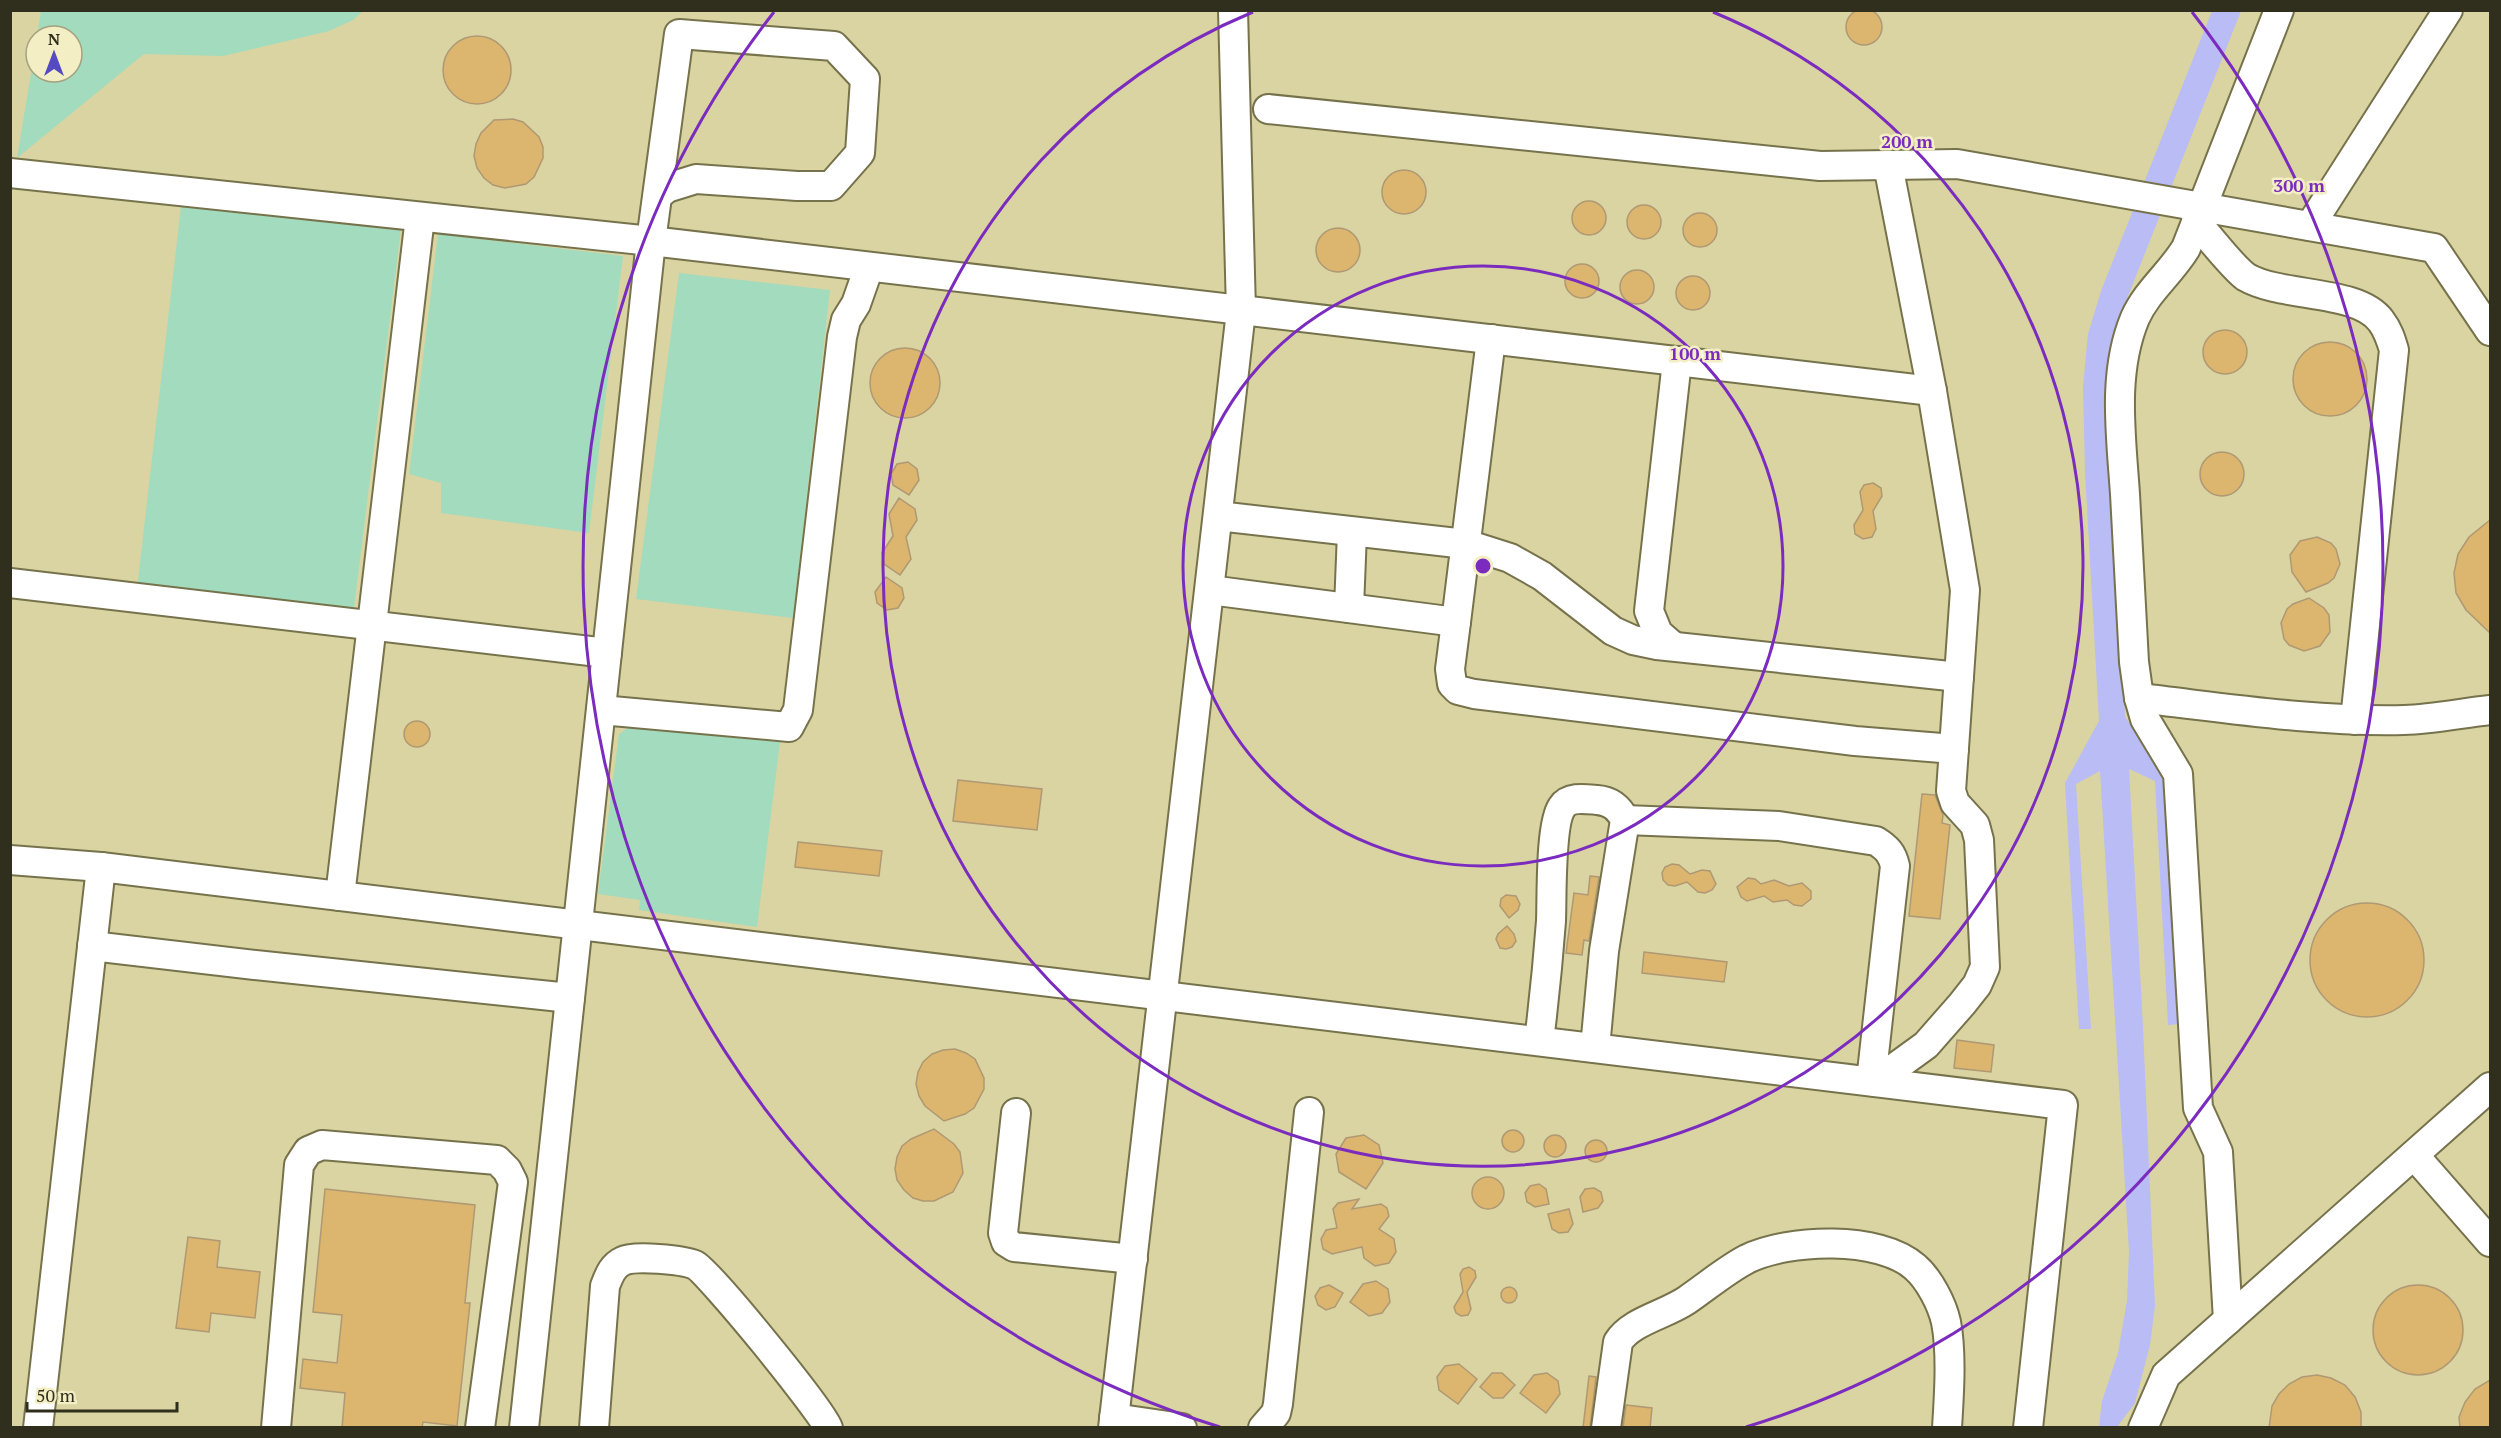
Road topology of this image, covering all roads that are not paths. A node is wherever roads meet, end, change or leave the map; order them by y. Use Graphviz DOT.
graph roads {
  1 [pos="1233,10"];
  2 [pos="2279,10"];
  3 [pos="2448,10"];
  4 [pos="1268,109"];
  5 [pos="1888,165"];
  6 [pos="10,173"];
  7 [pos="657,196"];
  8 [pos="2198,211"];
  9 [pos="420,217"];
  10 [pos="2310,226"];
  11 [pos="651,241"];
  12 [pos="869,267"];
  13 [pos="1242,311"];
  14 [pos="2490,331"];
  15 [pos="1491,339"];
  16 [pos="1677,361"];
  17 [pos="1932,391"];
  18 [pos="1218,516"];
  19 [pos="1352,532"];
  20 [pos="1466,544"];
  21 [pos="10,583"];
  22 [pos="1210,590"];
  23 [pos="1349,608"];
  24 [pos="1456,621"];
  25 [pos="372,626"];
  26 [pos="1673,646"];
  27 [pos="607,653"];
  28 [pos="1959,677"];
  29 [pos="2139,698"];
  30 [pos="600,710"];
  31 [pos="2490,710"];
  32 [pos="2355,720"];
  33 [pos="1954,749"];
  34 [pos="1625,820"];
  35 [pos="10,860"];
  36 [pos="101,867"];
  37 [pos="340,896"];
  38 [pos="578,925"];
  39 [pos="92,945"];
  40 [pos="1164,996"];
  41 [pos="570,998"];
  42 [pos="1539,1041"];
  43 [pos="1595,1048"];
  44 [pos="1873,1081"];
  45 [pos="2490,1087"];
  46 [pos="1309,1112"];
  47 [pos="1016,1113"];
  48 [pos="2414,1155"];
  49 [pos="2490,1242"];
  50 [pos="1133,1259"];
  51 [pos="2228,1320"];
  52 [pos="1114,1423"];
  53 [pos="43,1427"];
  54 [pos="2145,1427"];
  55 [pos="276,1428"];
  56 [pos="480,1428"];
  57 [pos="524,1428"];
  58 [pos="594,1428"];
  59 [pos="828,1428"];
  60 [pos="1182,1428"];
  61 [pos="1263,1428"];
  62 [pos="1606,1428"];
  63 [pos="1947,1428"];
  64 [pos="2028,1428"];
  1 -- 13 [label="lane"];
  2 -- 8 [label="lane"];
  3 -- 10 [label="lane"];
  4 -- 5 [label="lane"];
  5 -- 8 [label="lane"];
  5 -- 17 [label="lane"];
  6 -- 9 [label="lane"];
  7 -- 7 [label="lane"];
  7 -- 11 [label="lane"];
  8 -- 10 [label="lane"];
  8 -- 29 [label="lane"];
  8 -- 32 [label="lane"];
  9 -- 11 [label="lane"];
  9 -- 25 [label="lane"];
  10 -- 14 [label="lane"];
  11 -- 12 [label="lane"];
  11 -- 27 [label="lane"];
  12 -- 13 [label="lane"];
  12 -- 30 [label="lane"];
  13 -- 15 [label="lane"];
  13 -- 18 [label="lane"];
  15 -- 16 [label="lane"];
  15 -- 20 [label="lane"];
  16 -- 17 [label="lane"];
  16 -- 26 [label="lane"];
  17 -- 28 [label="lane"];
  18 -- 19 [label="lane"];
  18 -- 22 [label="lane"];
  19 -- 20 [label="lane"];
  19 -- 23 [label="lane"];
  20 -- 24 [label="lane"];
  20 -- 26 [label="lane"];
  21 -- 25 [label="lane"];
  22 -- 23 [label="lane"];
  22 -- 40 [label="lane"];
  23 -- 24 [label="lane"];
  24 -- 33 [label="lane"];
  25 -- 27 [label="lane"];
  25 -- 37 [label="lane"];
  26 -- 28 [label="lane"];
  27 -- 30 [label="lane"];
  28 -- 33 [label="lane"];
  29 -- 32 [label="lane"];
  29 -- 51 [label="lane"];
  30 -- 38 [label="lane"];
  31 -- 32 [label="lane"];
  33 -- 44 [label="lane"];
  34 -- 42 [label="lane"];
  34 -- 43 [label="lane"];
  34 -- 44 [label="lane"];
  35 -- 36 [label="lane"];
  36 -- 37 [label="lane"];
  36 -- 39 [label="lane"];
  37 -- 38 [label="lane"];
  38 -- 40 [label="lane"];
  38 -- 41 [label="lane"];
  39 -- 41 [label="lane"];
  39 -- 53 [label="lane"];
  40 -- 42 [label="lane"];
  40 -- 50 [label="lane"];
  41 -- 57 [label="lane"];
  42 -- 43 [label="lane"];
  43 -- 44 [label="lane"];
  44 -- 64 [label="lane"];
  45 -- 48 [label="lane"];
  46 -- 61 [label="lane"];
  47 -- 50 [label="lane"];
  48 -- 49 [label="lane"];
  48 -- 51 [label="lane"];
  50 -- 52 [label="lane"];
  51 -- 54 [label="lane"];
  52 -- 60 [label="lane"];
  55 -- 56 [label="lane"];
  58 -- 59 [label="lane"];
  62 -- 63 [label="lane"];
}
